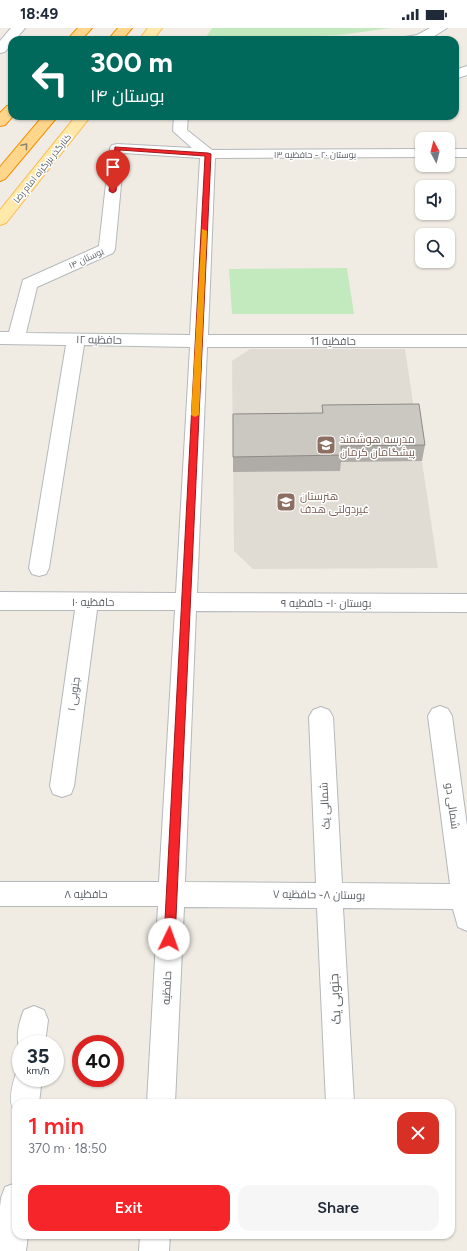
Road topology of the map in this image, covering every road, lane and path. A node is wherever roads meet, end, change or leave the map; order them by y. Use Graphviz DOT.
graph roads {
  1 [pos="85,28"];
  2 [pos="125,28"];
  3 [pos="440,28"];
  4 [pos="0,30"];
  5 [pos="16,30"];
  6 [pos="78,36"];
  7 [pos="118,36"];
  8 [pos="425,36"];
  9 [pos="8,40"];
  10 [pos="0,49"];
  11 [pos="8,113"];
  12 [pos="48,120"];
  13 [pos="81,120"];
  14 [pos="181,120"];
  15 [pos="0,122"];
  16 [pos="467,152"];
  17 [pos="415,153"];
  18 [pos="455,153"];
  19 [pos="208,154"];
  20 [pos="0,176"];
  21 [pos="0,220"];
  22 [pos="8,338"];
  23 [pos="76,339"];
  24 [pos="199,341"];
  25 [pos="467,341"];
  26 [pos="39,568"];
  27 [pos="0,601"];
  28 [pos="87,602"];
  29 [pos="186,602"];
  30 [pos="467,603"];
  31 [pos="440,716"];
  32 [pos="321,717"];
  33 [pos="62,786"];
  34 [pos="0,894"];
  35 [pos="172,894"];
  36 [pos="330,896"];
  37 [pos="466,904"];
  38 [pos="27,1087"];
  39 [pos="26,1099"];
  40 [pos="161,1099"];
  41 [pos="340,1099"];
  42 [pos="12,1239"];
  43 [pos="155,1239"];
  44 [pos="11,1251"];
  45 [pos="154,1251"];
  1 -- 6 [label="highway"];
  2 -- 7 [label="highway"];
  3 -- 8 [label="street"];
  4 -- 5 [label="street"];
  9 -- 10 [label="street"];
  11 -- 15 [label="highway"];
  20 -- 12 [label="highway, one-way"];
  13 -- 21 [label="main road, کنارگذر بزرگراه امام رضا"];
  14 -- 19 [label="street"];
  16 -- 18 [label="street"];
  17 -- 19 [label="street, بوستان ۲۰ - حافظیه ۱۳"];
  19 -- 22 [label="street, بوستان ۱۴"];
  19 -- 24 [label="street, حافظیه"];
  22 -- 23 [label="street, حافظیه ۱۲"];
  23 -- 24 [label="street, حافظیه ۱۲"];
  23 -- 26 [label="street"];
  24 -- 25 [label="street, حافظیه 11"];
  24 -- 29 [label="street, حافظیه"];
  27 -- 28 [label="street, حافظیه ۱۰"];
  28 -- 29 [label="street, حافظیه ۱۰"];
  28 -- 33 [label="street, ۱ جنوبی"];
  29 -- 30 [label="street, بوستان ۱۰- حافظیه ۹"];
  29 -- 35 [label="street, حافظیه"];
  31 -- 37 [label="street, شمالی دو"];
  32 -- 36 [label="street, شمالی یک"];
  34 -- 35 [label="street, حافظیه ۸"];
  35 -- 36 [label="street, بوستان ۸- حافظیه ۷"];
  35 -- 40 [label="street, حافظیه"];
  36 -- 37 [label="street, بوستان ۸- حافظیه ۷"];
  36 -- 41 [label="street, جنوبی یک"];
  38 -- 39 [label="street"];
  42 -- 44 [label="street"];
  43 -- 45 [label="street"];
}
